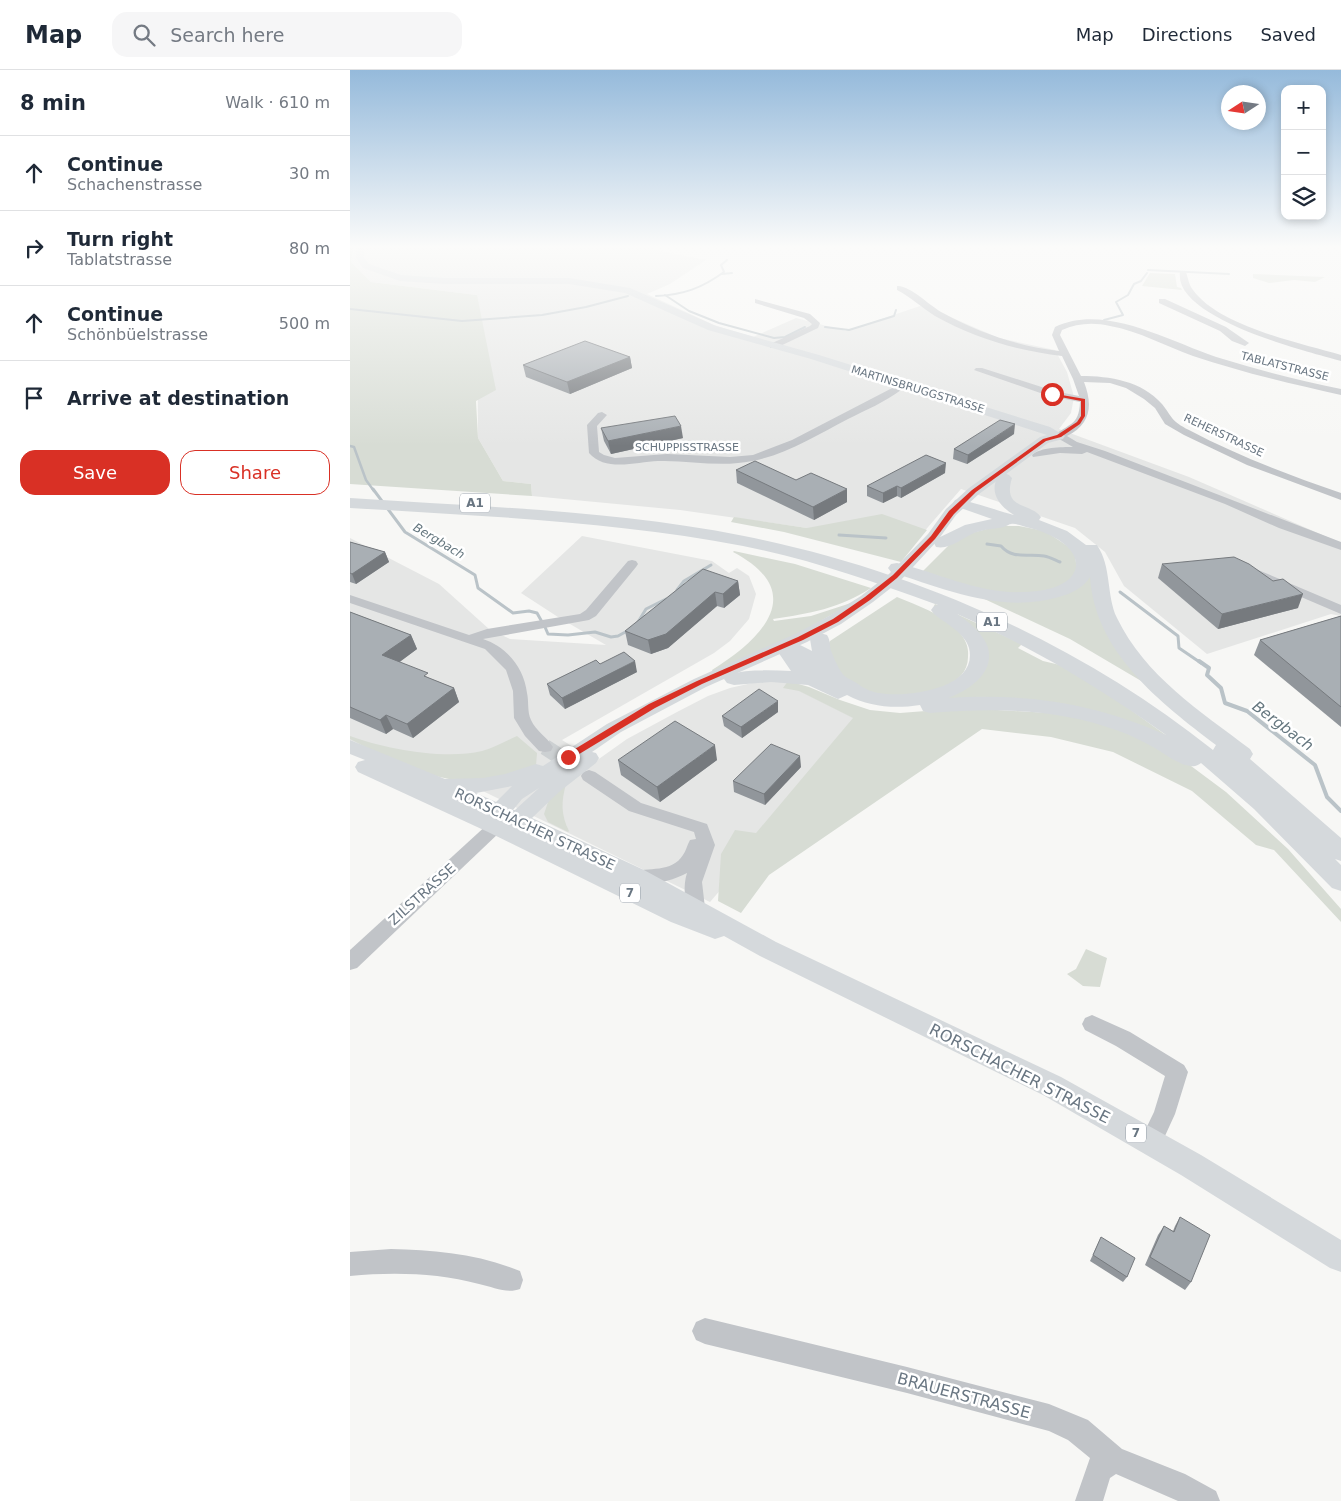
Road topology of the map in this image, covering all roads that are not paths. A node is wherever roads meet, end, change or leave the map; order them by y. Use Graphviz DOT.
graph roads {
  1 [pos="678,313"];
  2 [pos="796,313"];
  3 [pos="937,313"];
  4 [pos="1189,313"];
  5 [pos="1216,313"];
  6 [pos="1246,343"];
  7 [pos="774,347"];
  8 [pos="1065,354"];
  9 [pos="1341,358"];
  10 [pos="979,370"];
  11 [pos="1078,379"];
  12 [pos="900,386"];
  13 [pos="1341,392"];
  14 [pos="1084,400"];
  15 [pos="602,415"];
  16 [pos="1004,421"];
  17 [pos="1059,436"];
  18 [pos="1032,453"];
  19 [pos="1128,464"];
  20 [pos="1004,478"];
  21 [pos="350,495"];
  22 [pos="1341,497"];
  23 [pos="1229,502"];
  24 [pos="350,503"];
  25 [pos="968,505"];
  26 [pos="569,518"];
  27 [pos="1031,521"];
  28 [pos="942,543"];
  29 [pos="1341,546"];
  30 [pos="853,556"];
  31 [pos="920,559"];
  32 [pos="632,564"];
  33 [pos="1236,565"];
  34 [pos="350,599"];
  35 [pos="873,601"];
  36 [pos="1341,610"];
  37 [pos="470,638"];
  38 [pos="820,639"];
  39 [pos="790,650"];
  40 [pos="734,679"];
  41 [pos="812,679"];
  42 [pos="849,689"];
  43 [pos="350,746"];
  44 [pos="544,747"];
  45 [pos="568,757"];
  46 [pos="350,760"];
  47 [pos="589,776"];
  48 [pos="437,783"];
  49 [pos="504,820"];
  50 [pos="686,822"];
  51 [pos="1341,840"];
  52 [pos="1341,852"];
  53 [pos="637,877"];
  54 [pos="1341,881"];
  55 [pos="1341,894"];
  56 [pos="696,908"];
  57 [pos="768,949"];
  58 [pos="350,962"];
  59 [pos="1092,1024"];
  60 [pos="1151,1141"];
  61 [pos="1341,1257"];
  62 [pos="350,1264"];
  63 [pos="511,1280"];
  64 [pos="706,1331"];
  65 [pos="1113,1460"];
  66 [pos="1090,1501"];
  67 [pos="1206,1501"];
  1 -- 7 [label="main road, MARTINSBRUGGSTRASSE"];
  2 -- 7 [label="street"];
  3 -- 8 [label="street"];
  4 -- 6 [label="street"];
  5 -- 9 [label="street"];
  7 -- 12 [label="main road, MARTINSBRUGGSTRASSE"];
  8 -- 11 [label="street, TABLATSTRASSE"];
  8 -- 13 [label="street, TABLATSTRASSE"];
  10 -- 14 [label="street"];
  11 -- 14 [label="street, TABLATSTRASSE"];
  11 -- 22 [label="street, REHERSTRASSE"];
  12 -- 15 [label="street, SCHUPPISSTRASSE"];
  12 -- 16 [label="main road, MARTINSBRUGGSTRASSE"];
  12 -- 17 [label="main road, MARTINSBRUGGSTRASSE"];
  14 -- 17 [label="street"];
  16 -- 17 [label="main road, MARTINSBRUGGSTRASSE"];
  16 -- 18 [label="main road, MARTINSBRUGGSTRASSE"];
  17 -- 18 [label="main road"];
  17 -- 19 [label="street, MARTINSBRUGGSTRASSE"];
  17 -- 23 [label="street, MARTINSBRUGGSTRASSE"];
  18 -- 19 [label="street, MARTINSBRUGGSTRASSE"];
  18 -- 20 [label="main road"];
  18 -- 25 [label="main road"];
  19 -- 23 [label="street, MARTINSBRUGGSTRASSE"];
  20 -- 25 [label="main road"];
  20 -- 27 [label="highway, A1"];
  21 -- 30 [label="highway, A1"];
  23 -- 29 [label="street, MARTINSBRUGGSTRASSE"];
  24 -- 26 [label="highway, A1"];
  25 -- 27 [label="highway, A1"];
  25 -- 28 [label="main road"];
  25 -- 31 [label="main road"];
  26 -- 42 [label="highway, A1"];
  26 -- 54 [label="highway, A1"];
  27 -- 28 [label="highway, A1"];
  27 -- 30 [label="highway, A1"];
  27 -- 51 [label="highway, A1"];
  28 -- 31 [label="main road"];
  30 -- 52 [label="highway, A1"];
  31 -- 35 [label="main road"];
  32 -- 37 [label="street"];
  33 -- 36 [label="street"];
  34 -- 37 [label="street"];
  35 -- 38 [label="main road"];
  35 -- 39 [label="main road"];
  37 -- 44 [label="street"];
  38 -- 39 [label="main road"];
  38 -- 42 [label="highway, A1"];
  39 -- 40 [label="main road"];
  39 -- 41 [label="highway"];
  39 -- 42 [label="highway, A1"];
  39 -- 45 [label="main road"];
  40 -- 41 [label="highway"];
  40 -- 49 [label="main road"];
  41 -- 55 [label="highway"];
  43 -- 48 [label="main road, RORSCHACHER STRASSE / 7"];
  45 -- 48 [label="main road"];
  45 -- 49 [label="main road"];
  46 -- 49 [label="main road, RORSCHACHER STRASSE / 7"];
  47 -- 50 [label="street"];
  48 -- 49 [label="main road, RORSCHACHER STRASSE / 7"];
  49 -- 53 [label="main road, RORSCHACHER STRASSE / 7"];
  49 -- 57 [label="main road, RORSCHACHER STRASSE / 7"];
  49 -- 58 [label="street, ZILSTRASSE"];
  50 -- 53 [label="street"];
  50 -- 56 [label="street"];
  53 -- 56 [label="main road, RORSCHACHER STRASSE / 7"];
  56 -- 57 [label="main road, RORSCHACHER STRASSE / 7"];
  57 -- 60 [label="main road, RORSCHACHER STRASSE / 7"];
  59 -- 60 [label="street"];
  60 -- 61 [label="main road, RORSCHACHER STRASSE / 7"];
  62 -- 63 [label="street"];
  64 -- 65 [label="street, BRAUERSTRASSE"];
  65 -- 66 [label="street"];
  65 -- 67 [label="street, BRAUERSTRASSE"];
}
